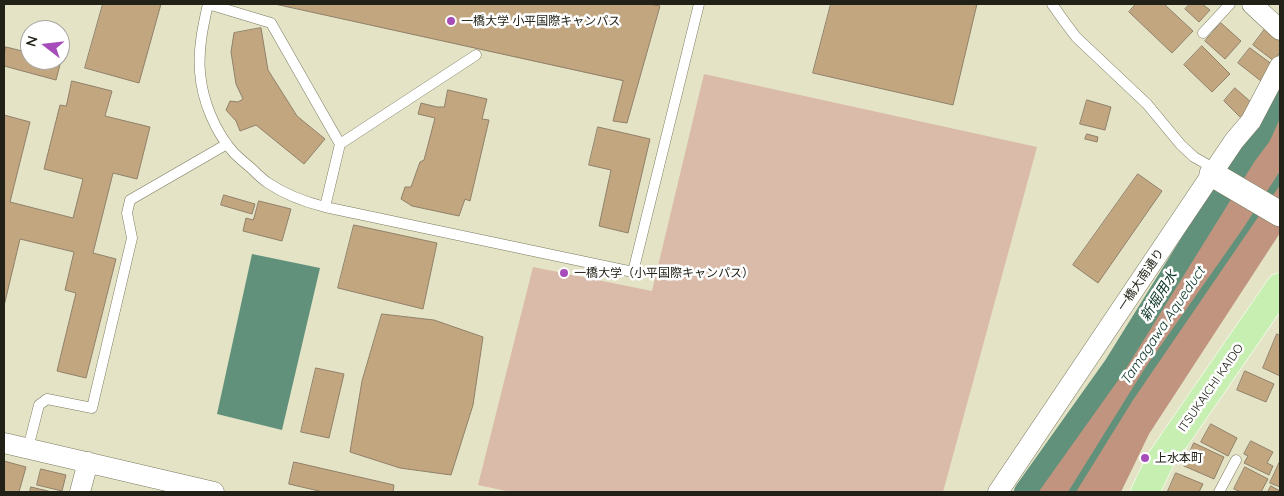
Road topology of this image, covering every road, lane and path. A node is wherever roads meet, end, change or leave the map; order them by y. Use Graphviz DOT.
graph roads {
  1 [pos="208,4"];
  2 [pos="699,4"];
  3 [pos="1052,4"];
  4 [pos="1230,4"];
  5 [pos="1252,4"];
  6 [pos="1280,30"];
  7 [pos="1203,33"];
  8 [pos="476,54"];
  9 [pos="1280,66"];
  10 [pos="228,144"];
  11 [pos="340,144"];
  12 [pos="1226,181"];
  13 [pos="325,207"];
  14 [pos="1280,214"];
  15 [pos="1274,301"];
  16 [pos="4,443"];
  17 [pos="28,448"];
  18 [pos="1236,460"];
  19 [pos="88,462"];
  20 [pos="80,492"];
  21 [pos="214,492"];
  22 [pos="998,492"];
  23 [pos="1144,492"];
  24 [pos="1219,492"];
  1 -- 10 [label="lane"];
  1 -- 11 [label="lane"];
  2 -- 13 [label="lane"];
  3 -- 12 [label="lane"];
  4 -- 7 [label="lane"];
  5 -- 6 [label="street"];
  8 -- 11 [label="lane"];
  9 -- 12 [label="street, 一橋大南通り"];
  10 -- 13 [label="lane"];
  10 -- 17 [label="lane"];
  11 -- 13 [label="lane"];
  12 -- 14 [label="street"];
  12 -- 22 [label="street, 一橋大南通り"];
  15 -- 23 [label="main road, ITSUKAICHI KAIDO"];
  16 -- 17 [label="street"];
  17 -- 19 [label="street"];
  18 -- 24 [label="lane"];
  19 -- 20 [label="street"];
  19 -- 21 [label="street"];
}
